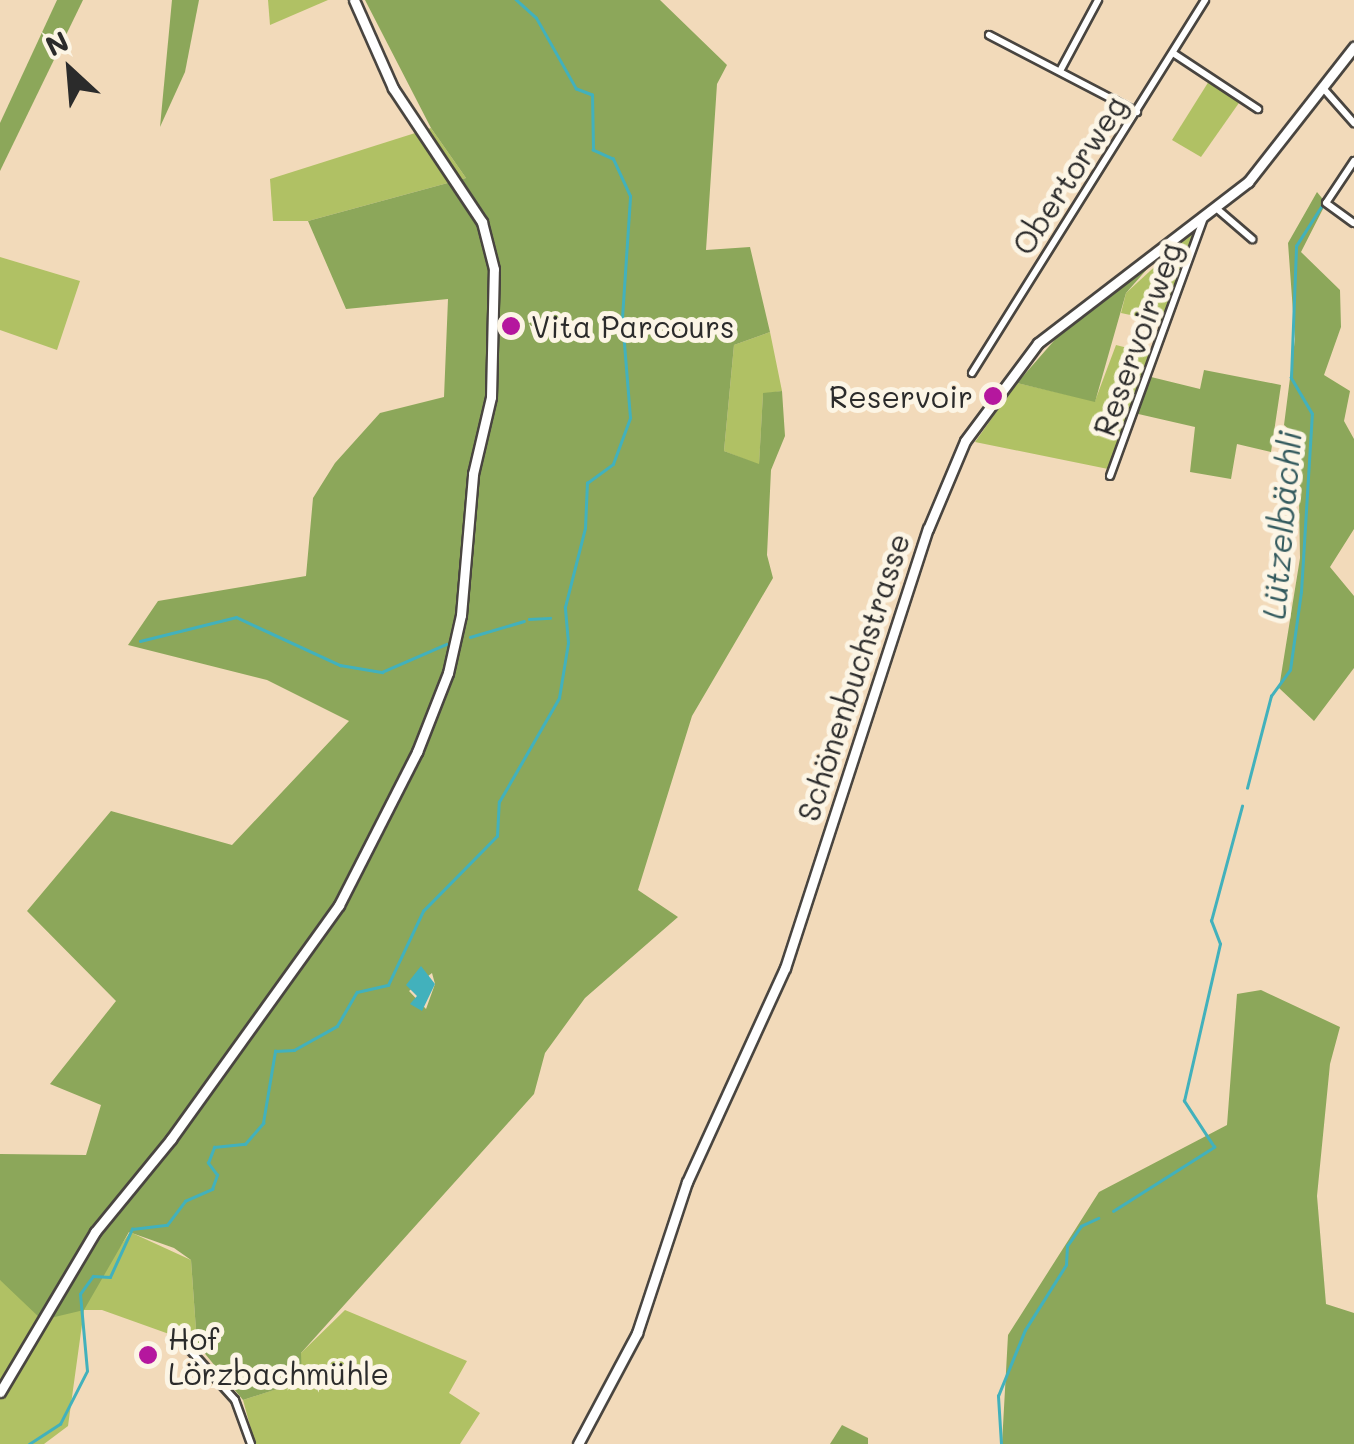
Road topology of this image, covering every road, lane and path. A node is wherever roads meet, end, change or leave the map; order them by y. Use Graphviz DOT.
graph roads {
  1 [pos="354,0"];
  2 [pos="1098,0"];
  3 [pos="1205,0"];
  4 [pos="989,35"];
  5 [pos="1354,47"];
  6 [pos="1173,53"];
  7 [pos="1060,71"];
  8 [pos="1323,88"];
  9 [pos="1258,110"];
  10 [pos="1137,112"];
  11 [pos="1354,123"];
  12 [pos="1354,161"];
  13 [pos="1216,208"];
  14 [pos="1204,217"];
  15 [pos="1354,223"];
  16 [pos="1252,239"];
  17 [pos="972,373"];
  18 [pos="1110,476"];
  19 [pos="190,1350"];
  20 [pos="0,1392"];
  21 [pos="252,1444"];
  22 [pos="578,1444"];
  1 -- 20 [label="street"];
  2 -- 7 [label="street"];
  3 -- 6 [label="street, Obertorweg"];
  4 -- 7 [label="street"];
  5 -- 8 [label="street, Schönenbuchstrasse"];
  6 -- 9 [label="street"];
  6 -- 10 [label="street, Obertorweg"];
  7 -- 10 [label="street"];
  8 -- 11 [label="street"];
  8 -- 13 [label="street, Schönenbuchstrasse"];
  10 -- 17 [label="street, Obertorweg"];
  12 -- 15 [label="street"];
  13 -- 14 [label="street, Schönenbuchstrasse"];
  13 -- 16 [label="street"];
  14 -- 18 [label="street, Reservoirweg"];
  14 -- 22 [label="street, Schönenbuchstrasse"];
  19 -- 21 [label="street"];
}
